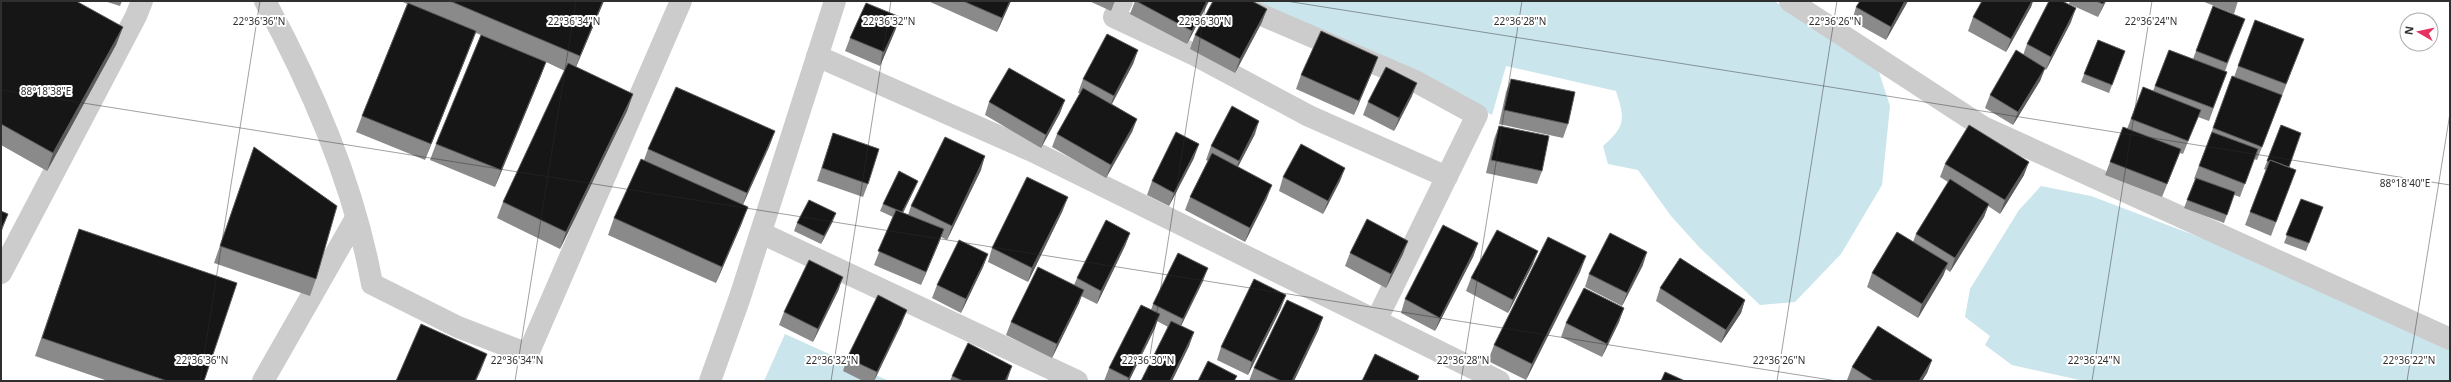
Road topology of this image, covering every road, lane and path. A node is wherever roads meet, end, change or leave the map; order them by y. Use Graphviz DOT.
graph roads {
  1 [pos="142,1"];
  2 [pos="265,1"];
  3 [pos="681,1"];
  4 [pos="834,1"];
  5 [pos="1122,1"];
  6 [pos="1229,1"];
  7 [pos="1790,1"];
  8 [pos="817,56"];
  9 [pos="1446,177"];
  10 [pos="356,218"];
  11 [pos="760,233"];
  12 [pos="1,273"];
  13 [pos="1377,320"];
  14 [pos="2450,339"];
  15 [pos="263,381"];
  16 [pos="710,381"];
  17 [pos="1077,381"];
  18 [pos="1499,381"];
  1 -- 12 [label="street"];
  2 -- 10 [label="street"];
  3 -- 10 [label="street"];
  4 -- 8 [label="street"];
  5 -- 9 [label="street"];
  6 -- 9 [label="street"];
  7 -- 14 [label="street"];
  8 -- 11 [label="street"];
  8 -- 13 [label="street"];
  9 -- 13 [label="street"];
  10 -- 15 [label="street"];
  11 -- 16 [label="street"];
  11 -- 17 [label="street"];
  13 -- 18 [label="street"];
}
